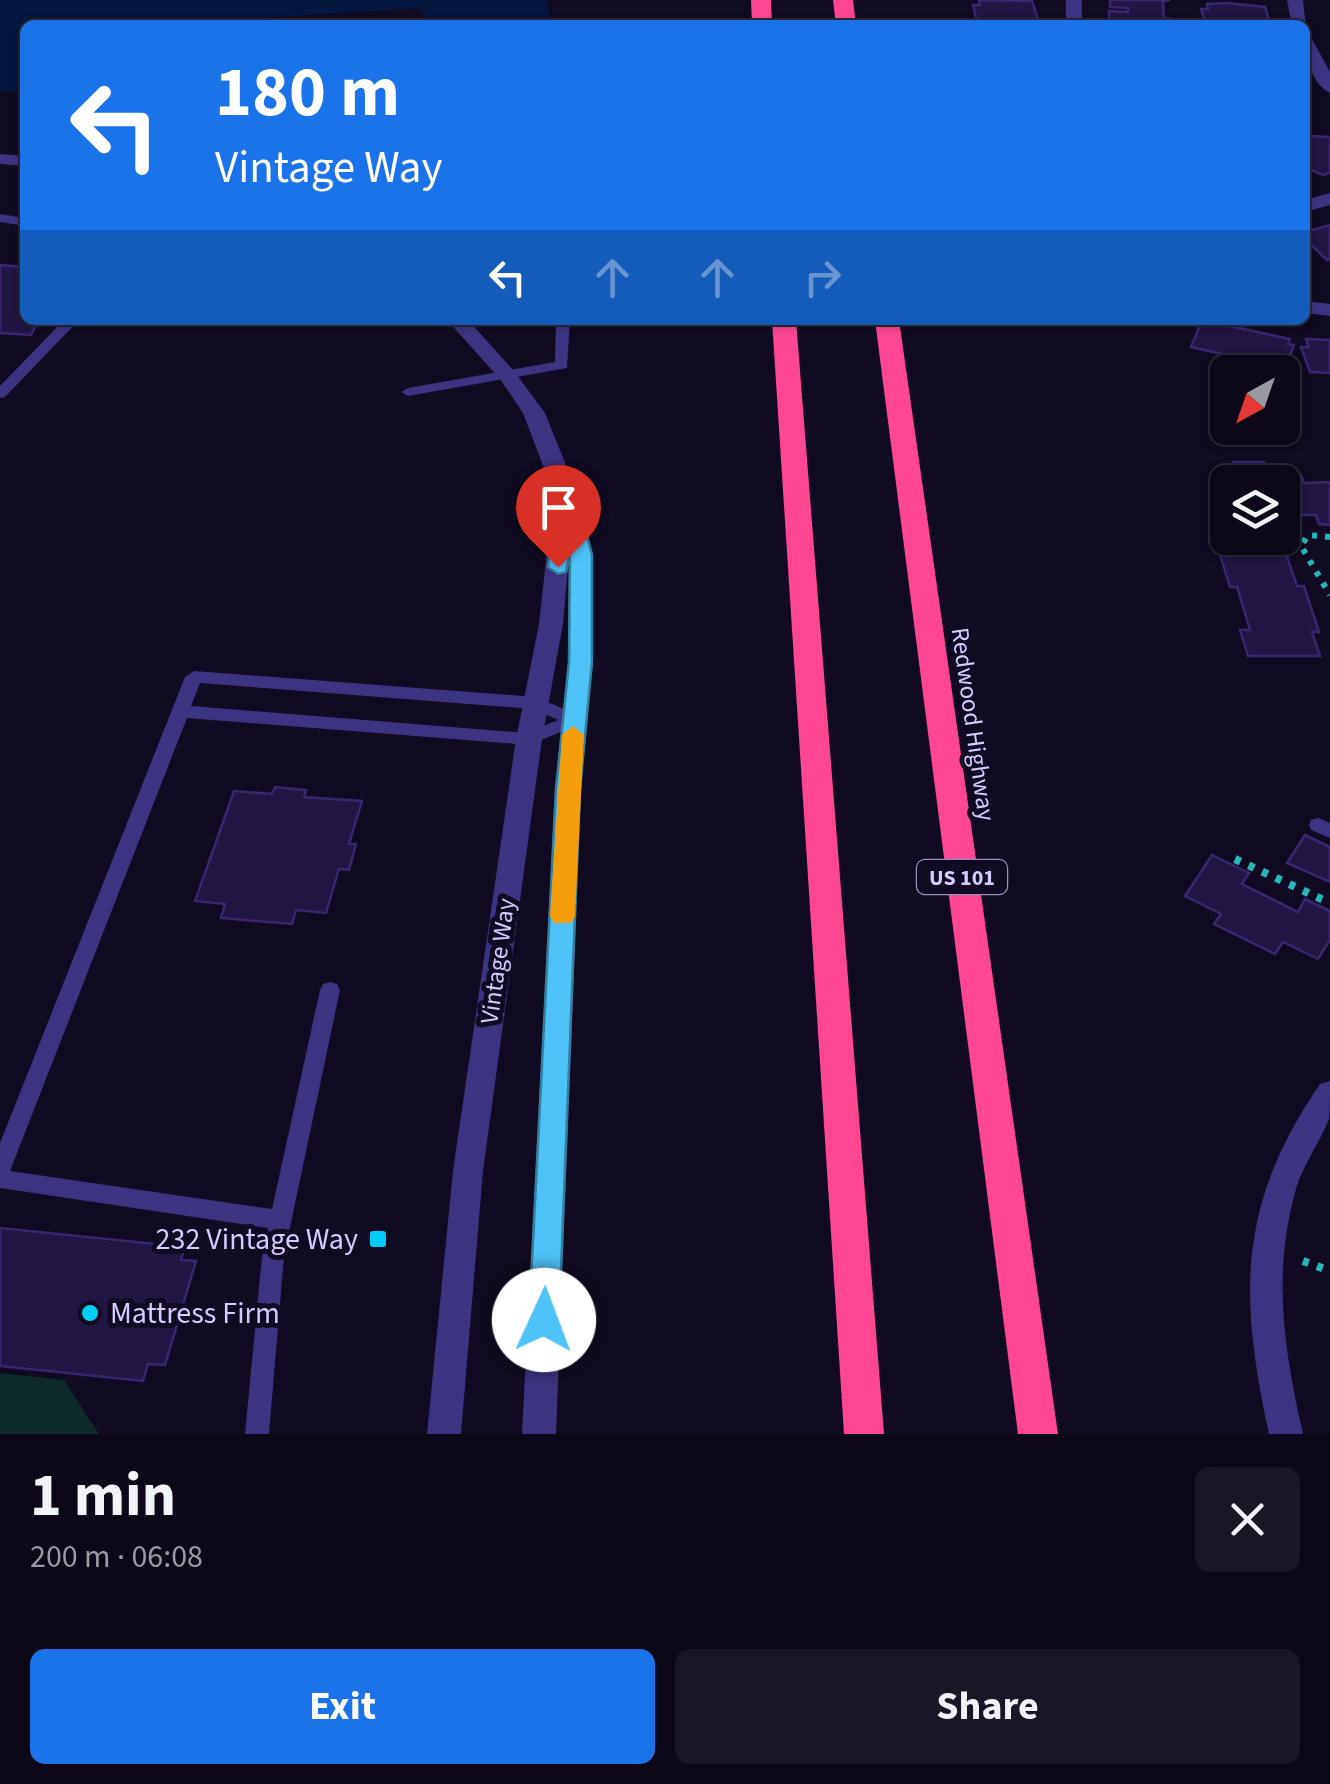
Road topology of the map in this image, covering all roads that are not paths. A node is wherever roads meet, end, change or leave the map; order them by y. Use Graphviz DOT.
graph roads {
  1 [pos="1310,50"];
  2 [pos="1330,88"];
  3 [pos="67,325"];
  4 [pos="462,325"];
  5 [pos="563,325"];
  6 [pos="784,325"];
  7 [pos="887,325"];
  8 [pos="507,375"];
  9 [pos="408,392"];
  10 [pos="0,394"];
  11 [pos="565,490"];
  12 [pos="536,703"];
  13 [pos="181,711"];
  14 [pos="574,720"];
  15 [pos="529,739"];
  16 [pos="330,990"];
  17 [pos="1330,1093"];
  18 [pos="0,1170"];
  19 [pos="0,1180"];
  20 [pos="281,1220"];
  21 [pos="257,1434"];
  22 [pos="444,1434"];
  23 [pos="539,1434"];
  24 [pos="864,1434"];
  25 [pos="1038,1434"];
  26 [pos="1286,1434"];
  1 -- 2 [label="street"];
  3 -- 10 [label="lane"];
  4 -- 8 [label="street, Vintage Way"];
  5 -- 8 [label="lane"];
  6 -- 24 [label="highway"];
  7 -- 25 [label="highway, Redwood Highway / US 101"];
  8 -- 9 [label="lane"];
  8 -- 11 [label="street, Vintage Way"];
  11 -- 12 [label="street, Vintage Way"];
  11 -- 14 [label="street, Vintage Way"];
  12 -- 13 [label="lane"];
  12 -- 14 [label="lane"];
  12 -- 15 [label="street, Vintage Way"];
  13 -- 15 [label="lane"];
  13 -- 18 [label="lane"];
  14 -- 15 [label="lane"];
  14 -- 23 [label="street, Vintage Way"];
  15 -- 22 [label="street, Vintage Way"];
  16 -- 20 [label="lane"];
  17 -- 26 [label="street"];
  19 -- 20 [label="lane"];
  20 -- 21 [label="lane"];
}
